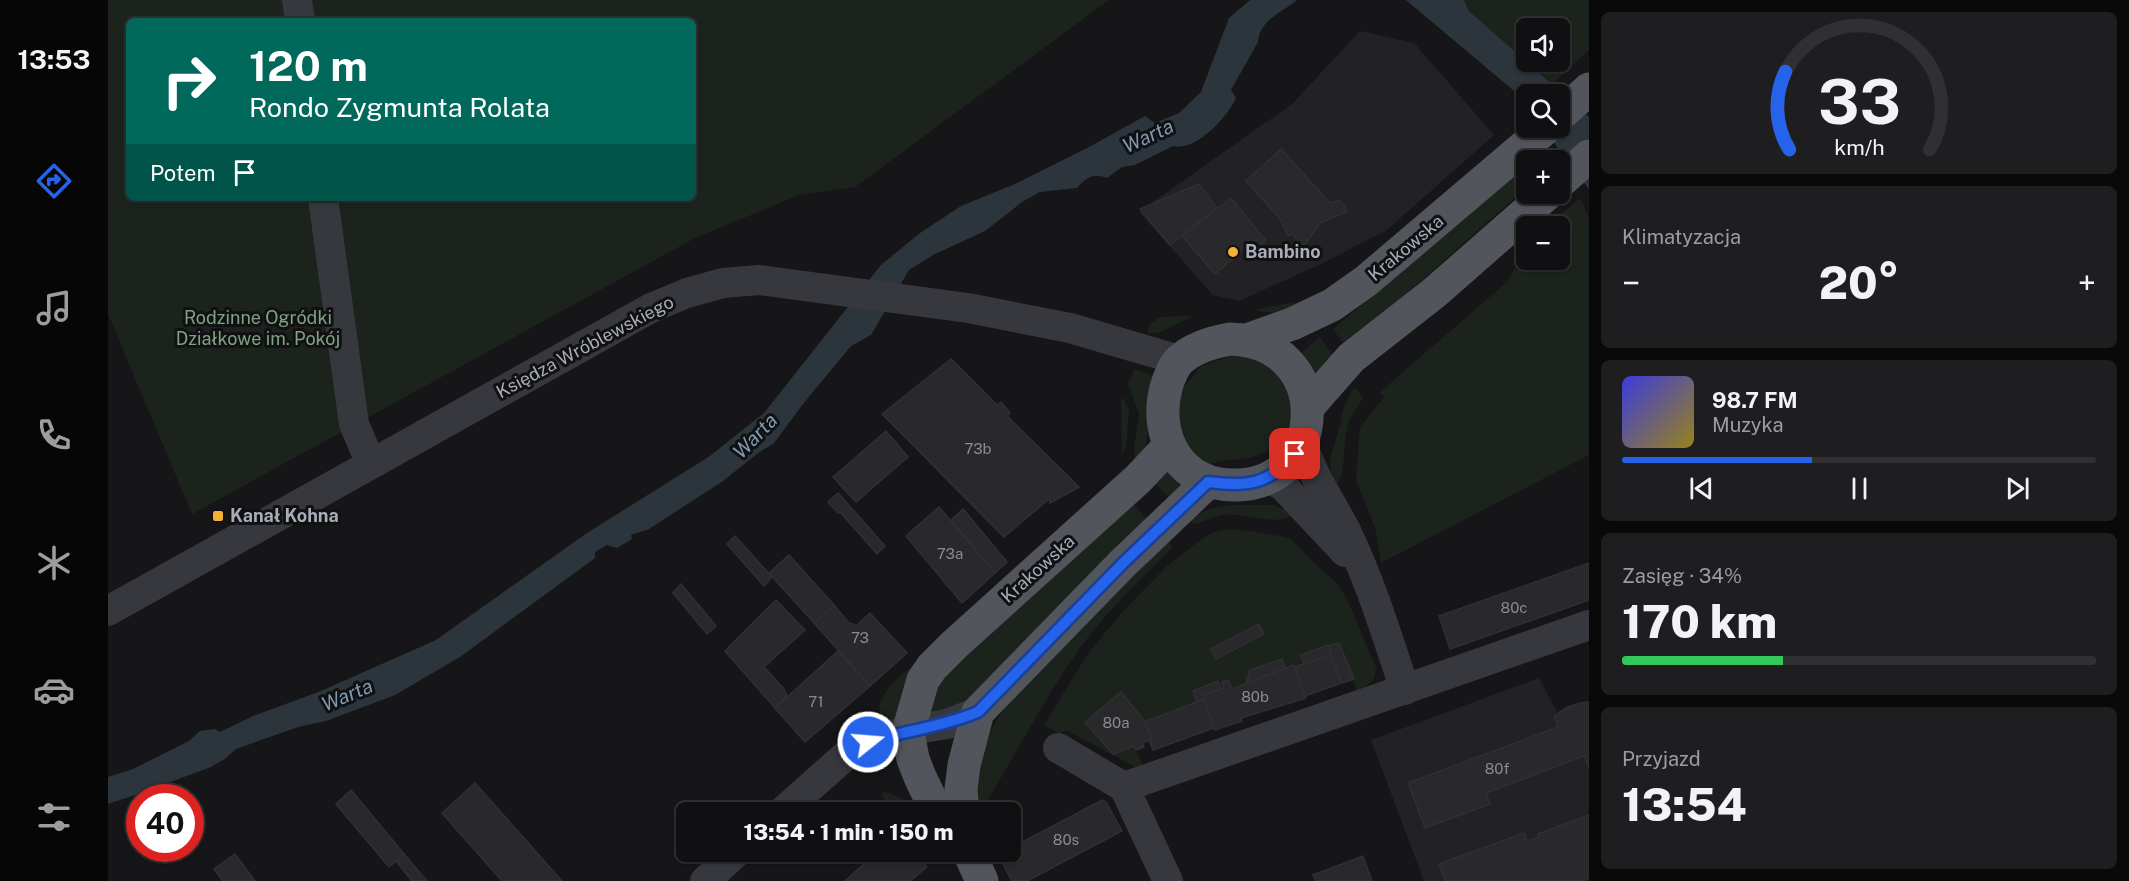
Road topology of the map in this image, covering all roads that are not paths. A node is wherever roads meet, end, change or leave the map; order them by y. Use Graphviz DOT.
graph roads {
  1 [pos="297,0"];
  2 [pos="300,18"];
  3 [pos="1589,89"];
  4 [pos="1570,106"];
  5 [pos="1535,138"];
  6 [pos="1589,156"];
  7 [pos="1570,173"];
  8 [pos="323,201"];
  9 [pos="1535,204"];
  10 [pos="1247,339"];
  11 [pos="1179,360"];
  12 [pos="1308,407"];
  13 [pos="1302,442"];
  14 [pos="1169,446"];
  15 [pos="371,464"];
  16 [pos="1268,478"];
  17 [pos="1208,482"];
  18 [pos="1364,572"];
  19 [pos="108,611"];
  20 [pos="1589,625"];
  21 [pos="1406,690"];
  22 [pos="978,712"];
  23 [pos="908,732"];
  24 [pos="1058,748"];
  25 [pos="1124,787"];
  26 [pos="794,802"];
  27 [pos="931,802"];
  28 [pos="962,802"];
  29 [pos="726,862"];
  30 [pos="973,862"];
  31 [pos="705,881"];
  32 [pos="982,881"];
  33 [pos="1168,881"];
  1 -- 2 [label="street"];
  3 -- 4 [label="main road"];
  5 -- 10 [label="main road, Krakowska"];
  6 -- 7 [label="main road"];
  8 -- 15 [label="street"];
  9 -- 12 [label="main road"];
  10 -- 11 [label="main road"];
  10 -- 12 [label="main road"];
  11 -- 14 [label="main road"];
  11 -- 15 [label="street, Księdza Wróblewskiego"];
  12 -- 13 [label="main road"];
  13 -- 16 [label="main road"];
  13 -- 18 [label="street"];
  14 -- 17 [label="main road"];
  14 -- 23 [label="main road, Krakowska"];
  15 -- 19 [label="street, Księdza Wróblewskiego"];
  16 -- 17 [label="main road"];
  16 -- 18 [label="street"];
  17 -- 22 [label="main road"];
  18 -- 21 [label="street"];
  20 -- 21 [label="street"];
  21 -- 25 [label="street"];
  22 -- 23 [label="street"];
  22 -- 28 [label="main road"];
  23 -- 26 [label="street"];
  23 -- 27 [label="main road"];
  24 -- 25 [label="street"];
  25 -- 33 [label="street"];
  29 -- 31 [label="street"];
  30 -- 32 [label="main road"];
}
